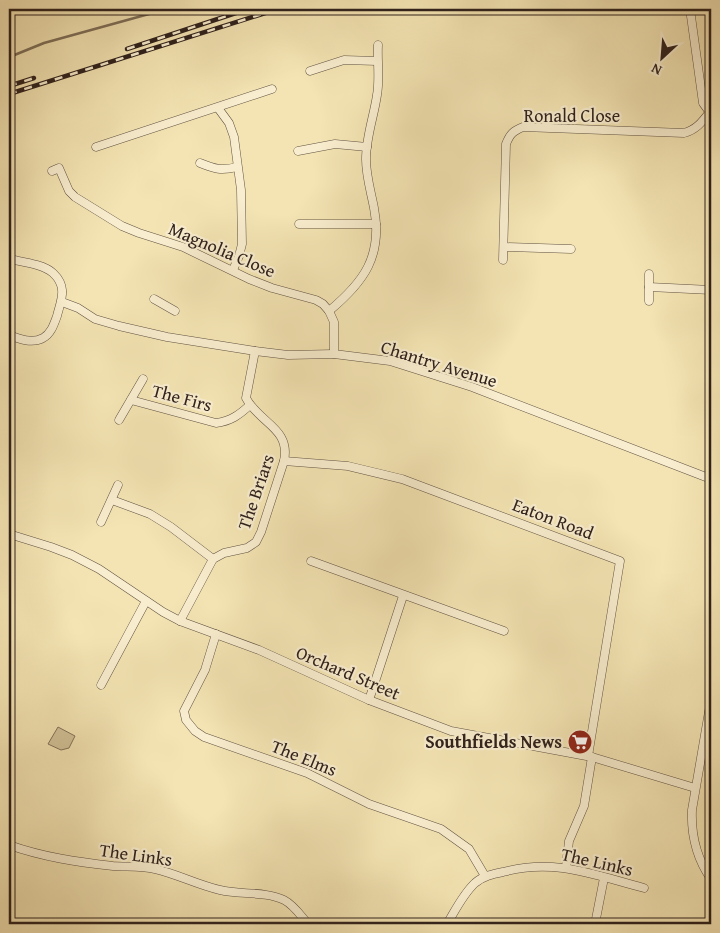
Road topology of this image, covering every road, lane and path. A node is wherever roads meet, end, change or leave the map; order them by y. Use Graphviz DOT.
graph roads {
  1 [pos="690,9"];
  2 [pos="378,45"];
  3 [pos="378,61"];
  4 [pos="310,71"];
  5 [pos="272,88"];
  6 [pos="218,108"];
  7 [pos="710,113"];
  8 [pos="96,147"];
  9 [pos="367,147"];
  10 [pos="298,151"];
  11 [pos="200,163"];
  12 [pos="237,167"];
  13 [pos="52,171"];
  14 [pos="313,215"];
  15 [pos="299,224"];
  16 [pos="313,224"];
  17 [pos="376,224"];
  18 [pos="504,247"];
  19 [pos="571,249"];
  20 [pos="9,259"];
  21 [pos="503,260"];
  22 [pos="233,270"];
  23 [pos="649,274"];
  24 [pos="649,287"];
  25 [pos="711,290"];
  26 [pos="154,299"];
  27 [pos="649,300"];
  28 [pos="62,302"];
  29 [pos="329,310"];
  30 [pos="175,311"];
  31 [pos="9,336"];
  32 [pos="254,351"];
  33 [pos="334,354"];
  34 [pos="144,379"];
  35 [pos="131,400"];
  36 [pos="250,405"];
  37 [pos="119,420"];
  38 [pos="284,461"];
  39 [pos="711,479"];
  40 [pos="118,485"];
  41 [pos="112,500"];
  42 [pos="101,522"];
  43 [pos="9,534"];
  44 [pos="213,559"];
  45 [pos="311,561"];
  46 [pos="403,596"];
  47 [pos="146,601"];
  48 [pos="180,621"];
  49 [pos="504,631"];
  50 [pos="216,634"];
  51 [pos="101,685"];
  52 [pos="369,700"];
  53 [pos="711,700"];
  54 [pos="590,757"];
  55 [pos="696,788"];
  56 [pos="9,845"];
  57 [pos="566,867"];
  58 [pos="485,876"];
  59 [pos="604,878"];
  60 [pos="711,879"];
  61 [pos="644,888"];
  62 [pos="308,924"];
  63 [pos="447,924"];
  64 [pos="595,924"];
  1 -- 7 [label="street"];
  2 -- 3 [label="street"];
  3 -- 4 [label="street"];
  3 -- 9 [label="street"];
  5 -- 6 [label="street"];
  6 -- 8 [label="street"];
  6 -- 12 [label="street"];
  7 -- 18 [label="street, Ronald Close"];
  9 -- 10 [label="street"];
  9 -- 17 [label="street"];
  11 -- 12 [label="street"];
  12 -- 22 [label="street"];
  13 -- 22 [label="street, Magnolia Close"];
  14 -- 16 [label="street"];
  15 -- 16 [label="street"];
  16 -- 17 [label="street"];
  17 -- 29 [label="street"];
  18 -- 19 [label="street"];
  18 -- 21 [label="street, Ronald Close"];
  20 -- 28 [label="street"];
  22 -- 29 [label="street, Magnolia Close"];
  23 -- 24 [label="street"];
  24 -- 25 [label="street"];
  24 -- 27 [label="street"];
  26 -- 30 [label="street"];
  28 -- 31 [label="street"];
  28 -- 32 [label="street, Chantry Avenue"];
  29 -- 33 [label="street"];
  32 -- 33 [label="street, Chantry Avenue"];
  32 -- 36 [label="street"];
  33 -- 39 [label="street, Chantry Avenue"];
  34 -- 35 [label="street, The Firs"];
  35 -- 36 [label="street, The Firs"];
  35 -- 37 [label="street, The Firs"];
  36 -- 38 [label="street, The Briars"];
  38 -- 44 [label="street, The Briars"];
  38 -- 54 [label="street, Eaton Road"];
  40 -- 41 [label="street"];
  41 -- 42 [label="street"];
  41 -- 44 [label="street"];
  43 -- 47 [label="street, Orchard Street"];
  44 -- 48 [label="street"];
  45 -- 46 [label="street"];
  46 -- 49 [label="street"];
  46 -- 52 [label="street"];
  47 -- 48 [label="street, Orchard Street"];
  47 -- 51 [label="street"];
  48 -- 50 [label="street, Orchard Street"];
  50 -- 52 [label="street, Orchard Street"];
  50 -- 58 [label="street, The Elms"];
  52 -- 54 [label="street, Orchard Street"];
  53 -- 55 [label="street"];
  54 -- 55 [label="street, Orchard Street"];
  54 -- 57 [label="street"];
  55 -- 60 [label="street"];
  56 -- 62 [label="street, The Links"];
  57 -- 58 [label="street, The Links"];
  57 -- 59 [label="street, The Links"];
  58 -- 63 [label="street"];
  59 -- 61 [label="street, The Links"];
  59 -- 64 [label="street"];
}
